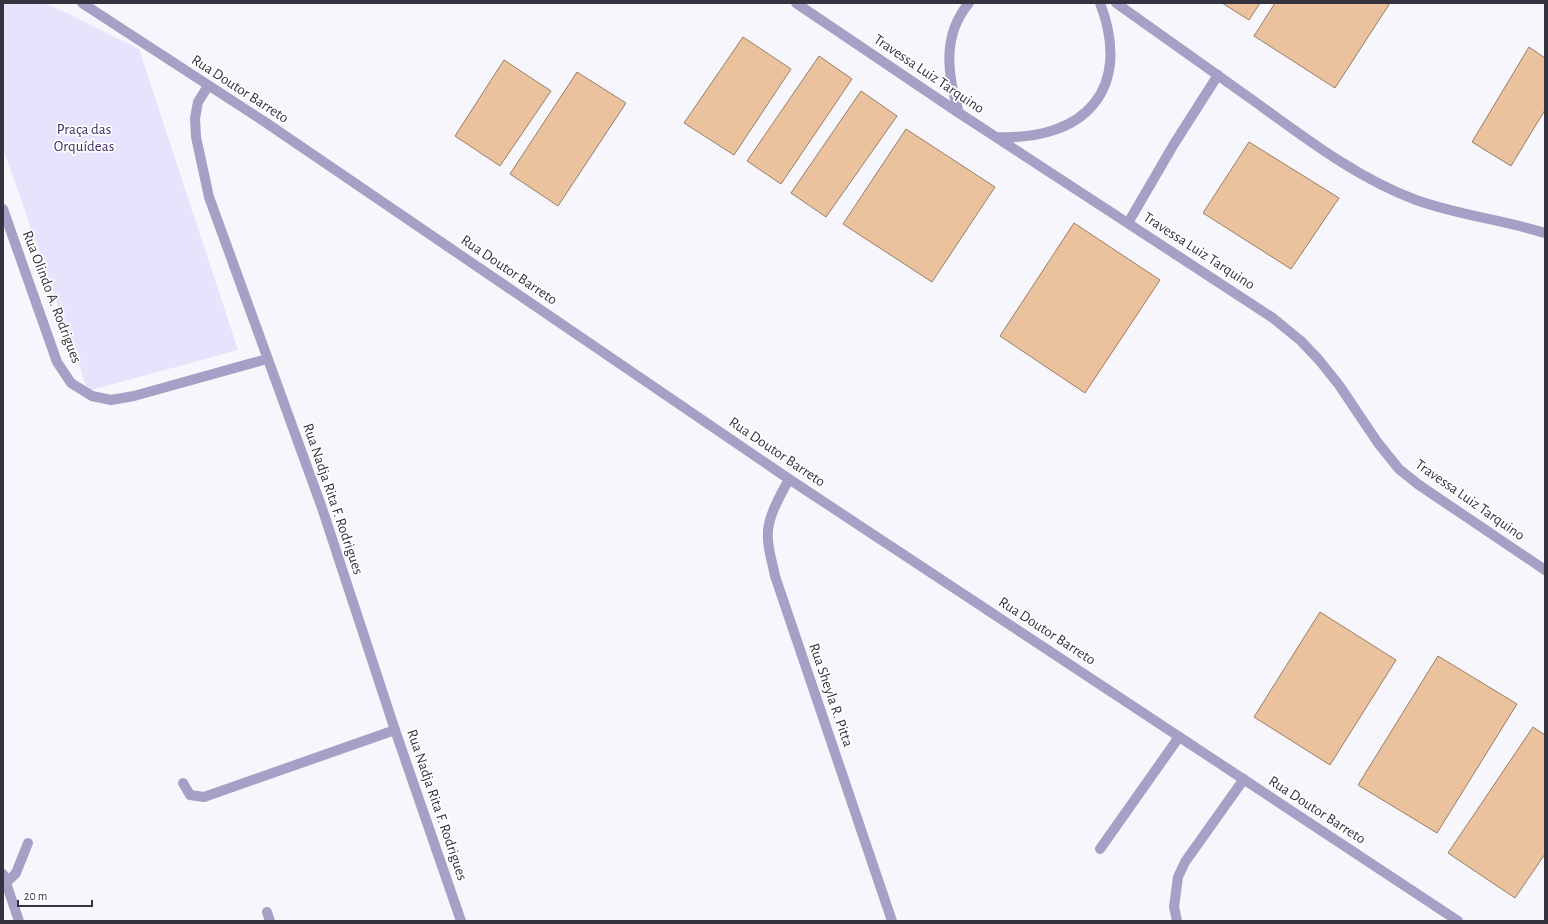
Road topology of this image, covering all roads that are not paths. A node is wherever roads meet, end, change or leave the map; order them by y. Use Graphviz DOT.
graph roads {
  1 [pos="82,3"];
  2 [pos="796,3"];
  3 [pos="969,3"];
  4 [pos="1100,3"];
  5 [pos="1116,3"];
  6 [pos="1218,75"];
  7 [pos="208,86"];
  8 [pos="959,113"];
  9 [pos="997,137"];
  10 [pos="3,209"];
  11 [pos="1128,224"];
  12 [pos="1545,233"];
  13 [pos="267,359"];
  14 [pos="789,479"];
  15 [pos="1545,570"];
  16 [pos="395,730"];
  17 [pos="1179,737"];
  18 [pos="1244,780"];
  19 [pos="183,783"];
  20 [pos="28,843"];
  21 [pos="1100,850"];
  22 [pos="4,879"];
  23 [pos="19,921"];
  24 [pos="461,921"];
  25 [pos="892,921"];
  26 [pos="1177,921"];
  27 [pos="1458,921"];
  1 -- 7 [label="street, Rua Doutor Barreto"];
  2 -- 8 [label="street, Travessa Luiz Tarquino"];
  3 -- 8 [label="street"];
  4 -- 9 [label="street"];
  5 -- 6 [label="street"];
  6 -- 11 [label="street"];
  6 -- 12 [label="street"];
  7 -- 13 [label="street, Rua Nadja Rita F. Rodrigues"];
  7 -- 14 [label="street, Rua Doutor Barreto"];
  8 -- 9 [label="street, Travessa Luiz Tarquino"];
  9 -- 11 [label="street, Travessa Luiz Tarquino"];
  10 -- 13 [label="street, Rua Olindo A. Rodrigues"];
  11 -- 15 [label="street, Travessa Luiz Tarquino"];
  13 -- 16 [label="street, Rua Nadja Rita F. Rodrigues"];
  14 -- 17 [label="street, Rua Doutor Barreto"];
  14 -- 25 [label="street, Rua Sheyla R. Pitta"];
  16 -- 19 [label="street"];
  16 -- 24 [label="street, Rua Nadja Rita F. Rodrigues"];
  17 -- 18 [label="street, Rua Doutor Barreto"];
  17 -- 21 [label="street"];
  18 -- 26 [label="street"];
  18 -- 27 [label="street, Rua Doutor Barreto"];
  20 -- 22 [label="street"];
  22 -- 23 [label="street"];
}
